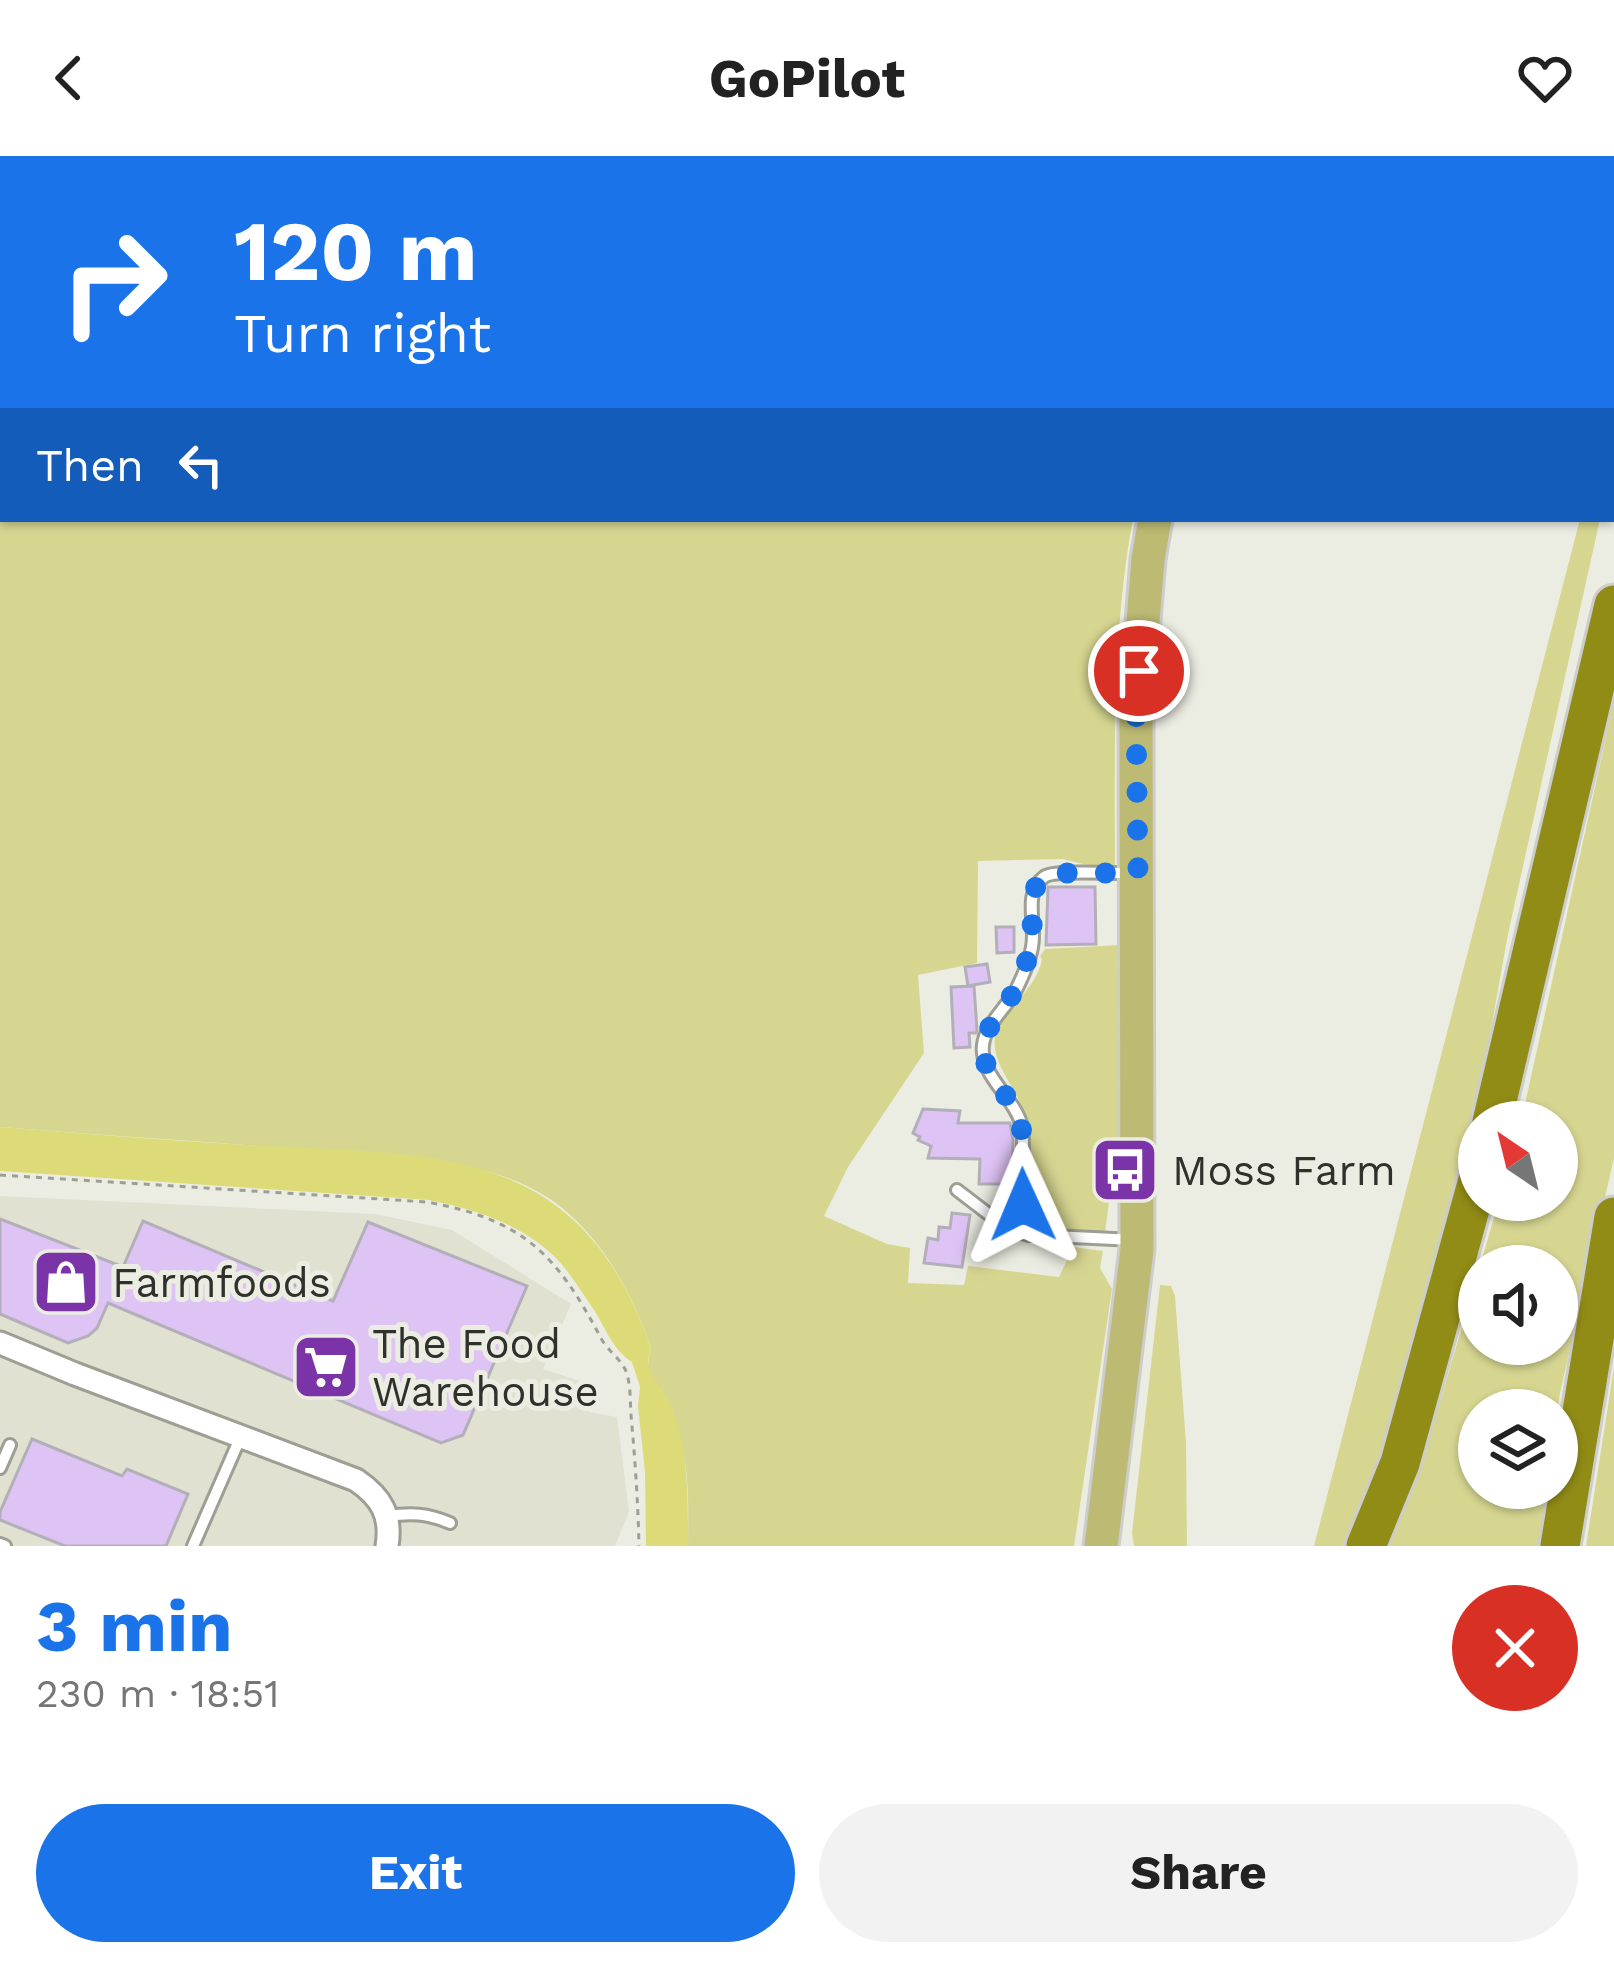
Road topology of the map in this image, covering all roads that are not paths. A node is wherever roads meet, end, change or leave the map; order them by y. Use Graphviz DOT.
graph roads {
  1 [pos="1154,522"];
  2 [pos="1614,605"];
  3 [pos="1138,873"];
  4 [pos="1497,1101"];
  5 [pos="957,1190"];
  6 [pos="1614,1216"];
  7 [pos="1467,1221"];
  8 [pos="1032,1235"];
  9 [pos="1137,1240"];
  10 [pos="0,1342"];
  11 [pos="241,1436"];
  12 [pos="10,1445"];
  13 [pos="0,1468"];
  14 [pos="386,1516"];
  15 [pos="450,1522"];
  16 [pos="193,1546"];
  17 [pos="387,1546"];
  18 [pos="1101,1546"];
  19 [pos="1366,1546"];
  20 [pos="1560,1546"];
  1 -- 3 [label="main road"];
  2 -- 4 [label="highway"];
  3 -- 8 [label="lane"];
  3 -- 9 [label="main road"];
  5 -- 8 [label="lane"];
  6 -- 20 [label="highway"];
  7 -- 19 [label="highway"];
  8 -- 9 [label="lane"];
  9 -- 18 [label="main road"];
  10 -- 11 [label="street"];
  11 -- 14 [label="street"];
  11 -- 16 [label="lane"];
  12 -- 13 [label="lane"];
  14 -- 15 [label="lane"];
  14 -- 17 [label="street"];
}
